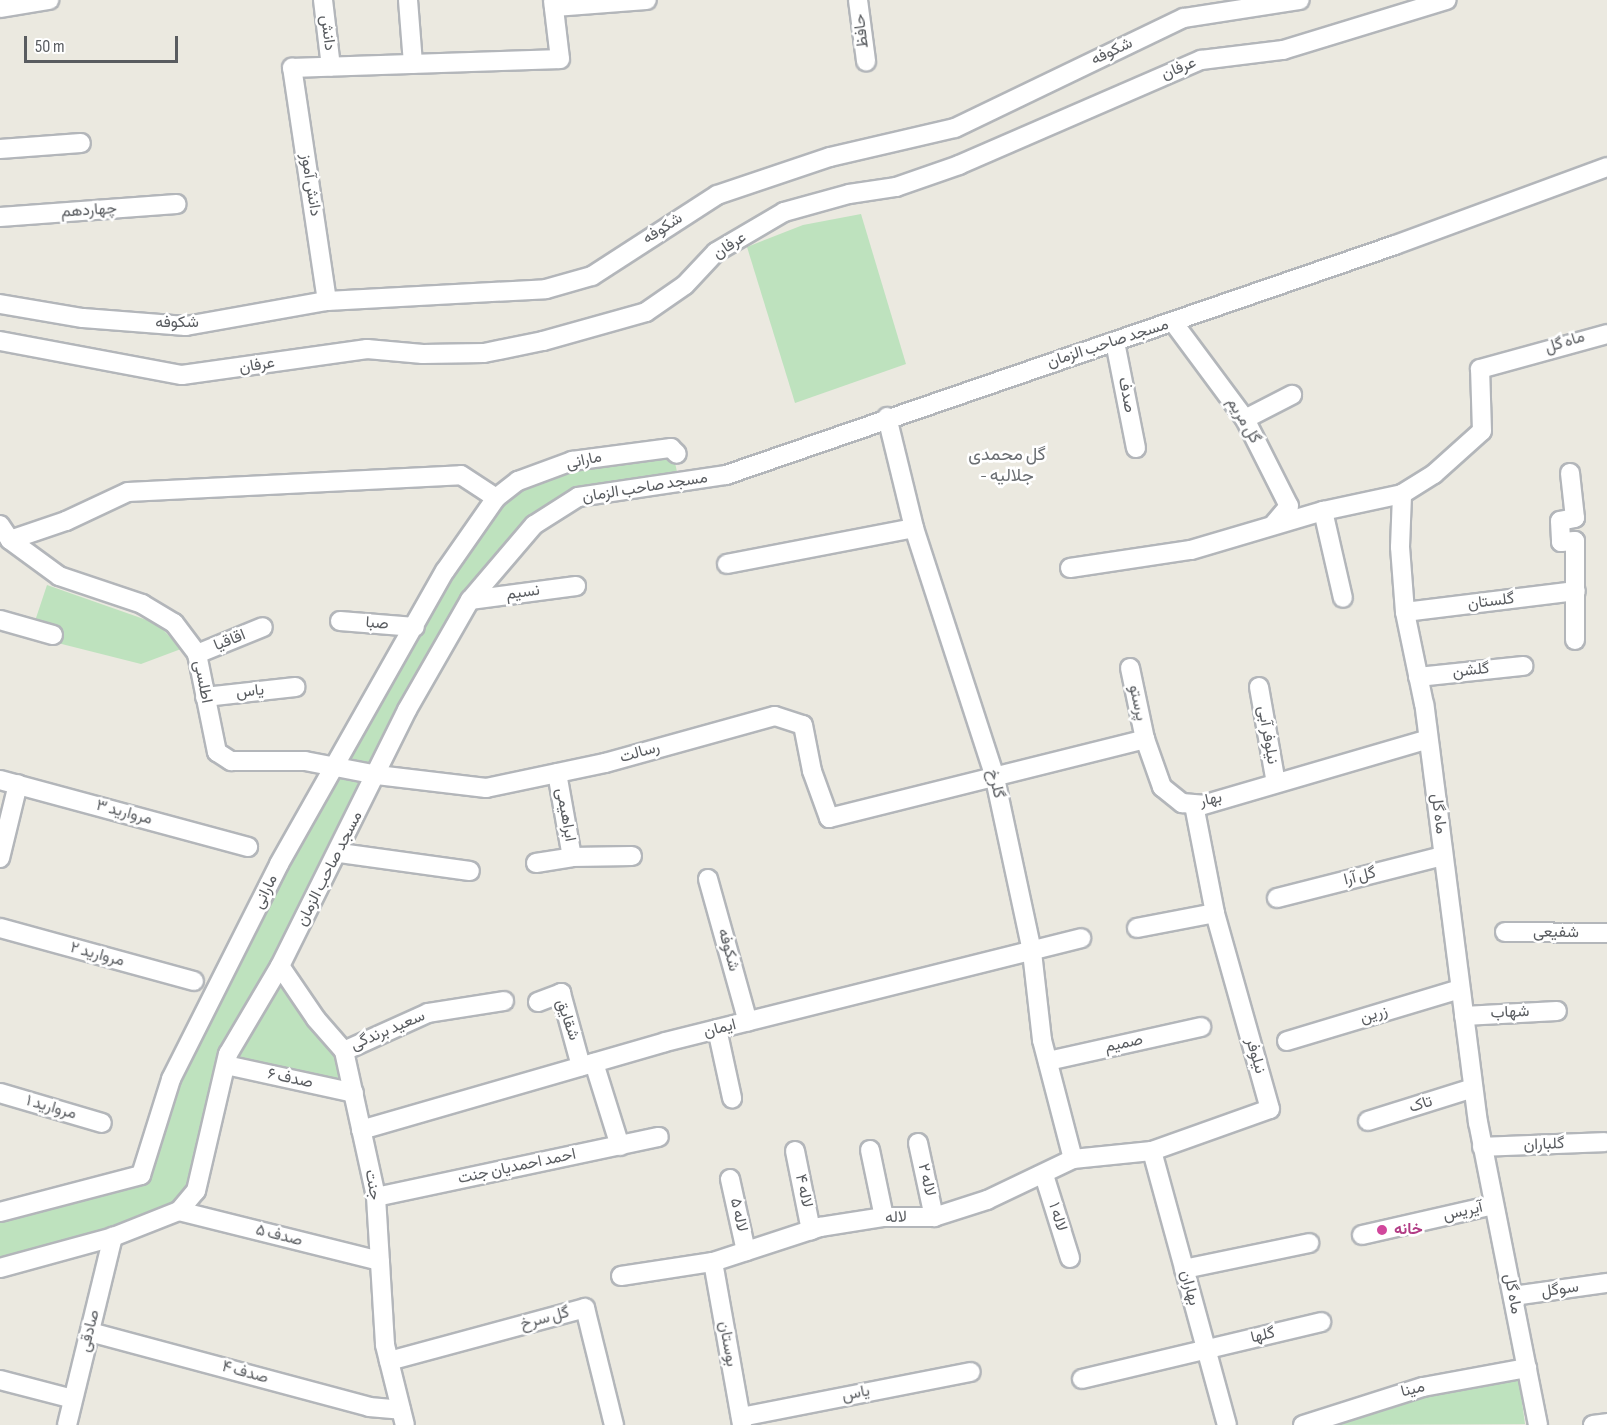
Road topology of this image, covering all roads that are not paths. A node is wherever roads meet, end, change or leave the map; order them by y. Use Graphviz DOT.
graph roads {
  1 [pos="49,0"];
  2 [pos="323,0"];
  3 [pos="408,0"];
  4 [pos="647,0"];
  5 [pos="858,0"];
  6 [pos="1300,0"];
  7 [pos="1447,0"];
  8 [pos="553,4"];
  9 [pos="0,8"];
  10 [pos="866,62"];
  11 [pos="413,64"];
  12 [pos="331,67"];
  13 [pos="81,143"];
  14 [pos="0,149"];
  15 [pos="1607,166"];
  16 [pos="177,204"];
  17 [pos="0,217"];
  18 [pos="327,301"];
  19 [pos="0,304"];
  20 [pos="1173,322"];
  21 [pos="1607,334"];
  22 [pos="0,341"];
  23 [pos="1115,342"];
  24 [pos="1292,395"];
  25 [pos="887,417"];
  26 [pos="1245,419"];
  27 [pos="1136,448"];
  28 [pos="677,454"];
  29 [pos="1570,473"];
  30 [pos="1402,494"];
  31 [pos="496,498"];
  32 [pos="1323,511"];
  33 [pos="1273,525"];
  34 [pos="914,528"];
  35 [pos="5,532"];
  36 [pos="727,564"];
  37 [pos="1070,568"];
  38 [pos="576,586"];
  39 [pos="1576,591"];
  40 [pos="1343,598"];
  41 [pos="470,600"];
  42 [pos="1405,612"];
  43 [pos="0,620"];
  44 [pos="340,621"];
  45 [pos="264,627"];
  46 [pos="415,627"];
  47 [pos="53,635"];
  48 [pos="1575,640"];
  49 [pos="197,654"];
  50 [pos="1523,666"];
  51 [pos="1130,668"];
  52 [pos="1418,677"];
  53 [pos="295,687"];
  54 [pos="1258,687"];
  55 [pos="205,697"];
  56 [pos="1145,739"];
  57 [pos="1428,739"];
  58 [pos="333,764"];
  59 [pos="557,773"];
  60 [pos="994,774"];
  61 [pos="377,775"];
  62 [pos="0,780"];
  63 [pos="1276,783"];
  64 [pos="18,784"];
  65 [pos="1194,804"];
  66 [pos="248,848"];
  67 [pos="340,853"];
  68 [pos="632,856"];
  69 [pos="1443,856"];
  70 [pos="572,857"];
  71 [pos="0,858"];
  72 [pos="536,863"];
  73 [pos="470,871"];
  74 [pos="708,879"];
  75 [pos="1277,898"];
  76 [pos="1215,914"];
  77 [pos="0,928"];
  78 [pos="1137,928"];
  79 [pos="1505,932"];
  80 [pos="1607,933"];
  81 [pos="1081,938"];
  82 [pos="1032,952"];
  83 [pos="280,966"];
  84 [pos="194,981"];
  85 [pos="1460,989"];
  86 [pos="504,1001"];
  87 [pos="538,1002"];
  88 [pos="1557,1011"];
  89 [pos="1464,1016"];
  90 [pos="747,1022"];
  91 [pos="1201,1027"];
  92 [pos="717,1029"];
  93 [pos="1287,1041"];
  94 [pos="344,1051"];
  95 [pos="1048,1061"];
  96 [pos="588,1064"];
  97 [pos="226,1065"];
  98 [pos="1473,1088"];
  99 [pos="354,1093"];
  100 [pos="0,1094"];
  101 [pos="732,1098"];
  102 [pos="1368,1121"];
  103 [pos="102,1123"];
  104 [pos="362,1130"];
  105 [pos="659,1137"];
  106 [pos="1605,1142"];
  107 [pos="918,1143"];
  108 [pos="620,1146"];
  109 [pos="1482,1147"];
  110 [pos="870,1150"];
  111 [pos="795,1151"];
  112 [pos="1152,1152"];
  113 [pos="1073,1159"];
  114 [pos="1044,1175"];
  115 [pos="730,1179"];
  116 [pos="376,1197"];
  117 [pos="1494,1205"];
  118 [pos="179,1211"];
  119 [pos="0,1212"];
  120 [pos="884,1217"];
  121 [pos="934,1217"];
  122 [pos="811,1230"];
  123 [pos="1362,1235"];
  124 [pos="113,1237"];
  125 [pos="1310,1243"];
  126 [pos="746,1251"];
  127 [pos="1070,1258"];
  128 [pos="380,1261"];
  129 [pos="712,1262"];
  130 [pos="0,1268"];
  131 [pos="1184,1269"];
  132 [pos="621,1276"];
  133 [pos="1607,1283"];
  134 [pos="1513,1296"];
  135 [pos="1321,1322"];
  136 [pos="90,1332"];
  137 [pos="1206,1349"];
  138 [pos="389,1361"];
  139 [pos="1527,1368"];
  140 [pos="971,1372"];
  141 [pos="1082,1379"];
  142 [pos="0,1380"];
  143 [pos="73,1399"];
  144 [pos="403,1417"];
  145 [pos="741,1421"];
  146 [pos="1607,1423"];
  147 [pos="67,1425"];
  148 [pos="614,1425"];
  149 [pos="1227,1425"];
  150 [pos="1303,1425"];
  151 [pos="1539,1425"];
  152 [pos="1593,1425"];
  1 -- 9 [label="street"];
  2 -- 12 [label="street, دانش"];
  3 -- 11 [label="street"];
  4 -- 8 [label="street"];
  5 -- 10 [label="street, حافظ"];
  6 -- 18 [label="street, شکوفه"];
  7 -- 22 [label="street, عرفان"];
  8 -- 11 [label="street"];
  11 -- 12 [label="street"];
  12 -- 18 [label="street, دانش آموز"];
  13 -- 14 [label="street"];
  15 -- 20 [label="street, مسجد صاحب الزمان"];
  16 -- 17 [label="street, چهاردهم"];
  18 -- 19 [label="street, شکوفه"];
  20 -- 23 [label="street, مسجد صاحب الزمان"];
  20 -- 26 [label="street, گل مریم"];
  21 -- 30 [label="street, ماه گل"];
  23 -- 25 [label="street, مسجد صاحب الزمان"];
  23 -- 27 [label="street, صدف"];
  24 -- 26 [label="street"];
  25 -- 34 [label="street, گلرخ"];
  25 -- 41 [label="street, مسجد صاحب الزمان"];
  26 -- 33 [label="street, گل مریم"];
  28 -- 31 [label="street, مارانی"];
  29 -- 39 [label="street"];
  30 -- 32 [label="street"];
  30 -- 42 [label="street, ماه گل"];
  31 -- 35 [label="street"];
  31 -- 46 [label="street, مارانی"];
  32 -- 33 [label="street"];
  32 -- 40 [label="street"];
  33 -- 37 [label="street"];
  34 -- 36 [label="street"];
  34 -- 60 [label="street, گلرخ"];
  35 -- 49 [label="street, اطلسی"];
  38 -- 41 [label="street, نسیم"];
  39 -- 42 [label="street, گلستان"];
  39 -- 48 [label="street"];
  41 -- 61 [label="street, مسجد صاحب الزمان"];
  42 -- 52 [label="street, ماه گل"];
  43 -- 47 [label="street"];
  44 -- 46 [label="street, صبا"];
  45 -- 49 [label="street, اقاقیا"];
  46 -- 58 [label="street, مارانی"];
  49 -- 55 [label="street, اطلسی"];
  50 -- 52 [label="street, گلشن"];
  51 -- 56 [label="street, پرستو"];
  52 -- 57 [label="street, ماه گل"];
  53 -- 55 [label="street, یاس"];
  54 -- 63 [label="street, نیلوفر آبی"];
  55 -- 58 [label="street, اطلسی"];
  56 -- 60 [label="street"];
  56 -- 65 [label="street, بهار"];
  57 -- 63 [label="street, بهار"];
  57 -- 69 [label="street, ماه گل"];
  58 -- 61 [label="street, اطلسی"];
  58 -- 119 [label="street, مارانی"];
  59 -- 60 [label="street, رسالت"];
  59 -- 61 [label="street, رسالت"];
  59 -- 70 [label="street, ابراهیمی"];
  60 -- 82 [label="street, گلرخ"];
  61 -- 67 [label="street, مسجد صاحب الزمان"];
  62 -- 64 [label="street, مروارید ۳"];
  63 -- 65 [label="street, بهار"];
  64 -- 66 [label="street, مروارید ۳"];
  64 -- 71 [label="street"];
  65 -- 76 [label="street, نیلوفر"];
  67 -- 73 [label="street"];
  67 -- 83 [label="street, مسجد صاحب الزمان"];
  68 -- 70 [label="street"];
  69 -- 75 [label="street, گل آرا"];
  69 -- 85 [label="street, ماه گل"];
  70 -- 72 [label="street"];
  74 -- 90 [label="street, شکوفه"];
  76 -- 78 [label="street"];
  76 -- 112 [label="street, نیلوفر"];
  77 -- 84 [label="street, مروارید ۲"];
  79 -- 80 [label="street, شفیعی"];
  81 -- 82 [label="street, ایمان"];
  82 -- 90 [label="street, ایمان"];
  82 -- 95 [label="street, گلرخ"];
  83 -- 94 [label="street, جنت"];
  83 -- 97 [label="street, مسجد صاحب الزمان"];
  85 -- 89 [label="street, ماه گل"];
  85 -- 93 [label="street, زرین"];
  86 -- 94 [label="street, سعید برندگی"];
  87 -- 96 [label="street, شقایق"];
  88 -- 89 [label="street, شهاب"];
  89 -- 98 [label="street, ماه گل"];
  90 -- 92 [label="street, ایمان"];
  91 -- 95 [label="street, صمیم"];
  92 -- 96 [label="street, ایمان"];
  92 -- 101 [label="street"];
  94 -- 99 [label="street, جنت"];
  95 -- 113 [label="street, گلرخ"];
  96 -- 104 [label="street, ایمان"];
  96 -- 108 [label="street"];
  97 -- 99 [label="street, صدف ۶"];
  97 -- 118 [label="street, مسجد صاحب الزمان"];
  98 -- 102 [label="street, تاک"];
  98 -- 109 [label="street, ماه گل"];
  99 -- 104 [label="street, جنت"];
  100 -- 103 [label="street, مروارید ۱"];
  104 -- 116 [label="street, جنت"];
  105 -- 108 [label="street, احمد احمدیان جنت"];
  106 -- 109 [label="street, گلباران"];
  107 -- 121 [label="street, لاله ۲"];
  108 -- 116 [label="street, احمد احمدیان جنت"];
  109 -- 117 [label="street, ماه گل"];
  110 -- 120 [label="street"];
  111 -- 122 [label="street, لاله ۴"];
  112 -- 113 [label="street, نیلوفر"];
  112 -- 131 [label="street, بهاران"];
  113 -- 114 [label="street, لاله"];
  114 -- 121 [label="street, لاله"];
  114 -- 127 [label="street, لاله ۱"];
  115 -- 126 [label="street, لاله ۵"];
  116 -- 128 [label="street, جنت"];
  117 -- 123 [label="street, آیریس"];
  117 -- 134 [label="street, ماه گل"];
  118 -- 124 [label="street"];
  118 -- 128 [label="street, صدف ۵"];
  120 -- 121 [label="street, لاله"];
  120 -- 122 [label="street, لاله"];
  122 -- 126 [label="street, لاله"];
  124 -- 130 [label="street"];
  124 -- 136 [label="street, صادقی"];
  125 -- 131 [label="street"];
  126 -- 129 [label="street, لاله"];
  128 -- 138 [label="street, جنت"];
  129 -- 132 [label="street, لاله"];
  129 -- 145 [label="street, بوستان"];
  131 -- 137 [label="street, بهاران"];
  133 -- 134 [label="street, سوگل"];
  134 -- 139 [label="street, ماه گل"];
  135 -- 137 [label="street, گلها"];
  136 -- 143 [label="street, صادقی"];
  136 -- 144 [label="street, صدف ۴"];
  137 -- 141 [label="street, گلها"];
  137 -- 149 [label="street, بهاران"];
  138 -- 144 [label="street, جنت"];
  138 -- 148 [label="street, گل سرخ"];
  139 -- 150 [label="street, مینا"];
  139 -- 151 [label="street, ماه گل"];
  140 -- 145 [label="street, یاس"];
  142 -- 143 [label="street"];
  143 -- 147 [label="street, صادقی"];
  146 -- 152 [label="street"];
}
